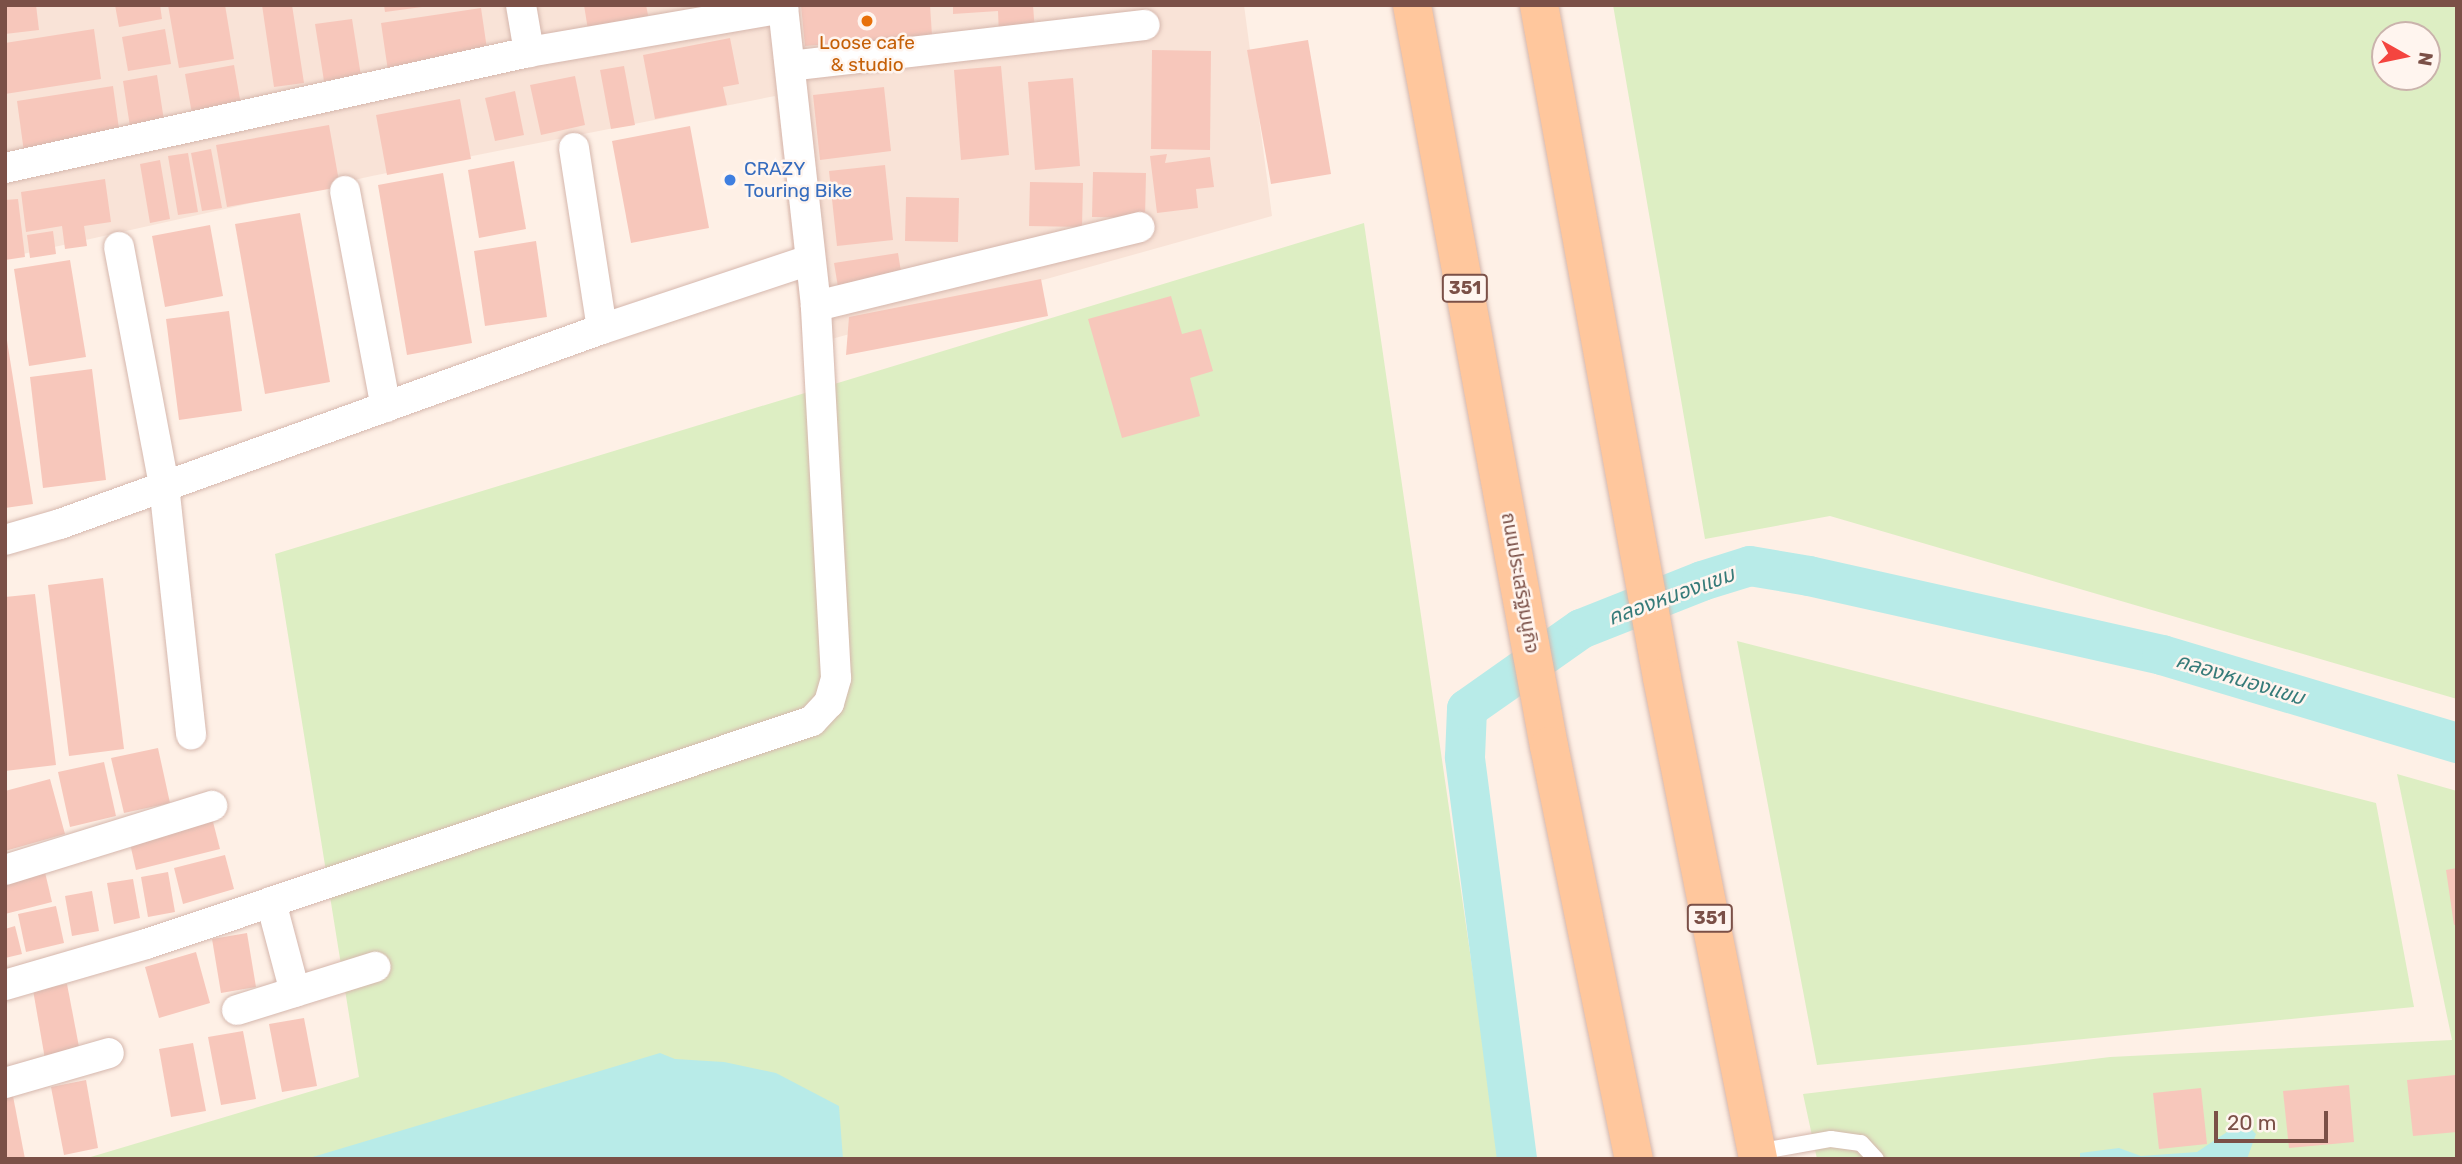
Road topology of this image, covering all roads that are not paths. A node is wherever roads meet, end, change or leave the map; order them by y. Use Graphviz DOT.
graph roads {
  1 [pos="521,5"];
  2 [pos="1412,5"];
  3 [pos="1539,5"];
  4 [pos="783,6"];
  5 [pos="1145,25"];
  6 [pos="529,52"];
  7 [pos="790,66"];
  8 [pos="574,148"];
  9 [pos="5,168"];
  10 [pos="345,191"];
  11 [pos="1140,227"];
  12 [pos="120,247"];
  13 [pos="809,260"];
  14 [pos="816,306"];
  15 [pos="602,329"];
  16 [pos="386,407"];
  17 [pos="164,485"];
  18 [pos="5,540"];
  19 [pos="191,736"];
  20 [pos="212,806"];
  21 [pos="5,870"];
  22 [pos="271,902"];
  23 [pos="375,967"];
  24 [pos="5,985"];
  25 [pos="295,992"];
  26 [pos="237,1010"];
  27 [pos="109,1053"];
  28 [pos="6,1082"];
  29 [pos="1757,1155"];
  30 [pos="1634,1159"];
  31 [pos="1876,1159"];
  1 -- 6 [label="street"];
  2 -- 30 [label="main road, ถนนประเสริฐมนูกิจ / 351"];
  3 -- 29 [label="main road, 351"];
  4 -- 6 [label="street"];
  4 -- 7 [label="street"];
  5 -- 7 [label="street"];
  6 -- 9 [label="street"];
  7 -- 13 [label="street"];
  8 -- 15 [label="street"];
  10 -- 16 [label="street"];
  11 -- 14 [label="street"];
  12 -- 17 [label="street"];
  13 -- 14 [label="street"];
  13 -- 15 [label="street"];
  14 -- 22 [label="street"];
  15 -- 16 [label="street"];
  16 -- 17 [label="street"];
  17 -- 18 [label="street"];
  17 -- 19 [label="street"];
  20 -- 21 [label="street"];
  22 -- 24 [label="street"];
  22 -- 25 [label="street"];
  23 -- 25 [label="street"];
  25 -- 26 [label="street"];
  27 -- 28 [label="street"];
  29 -- 31 [label="lane"];
}
